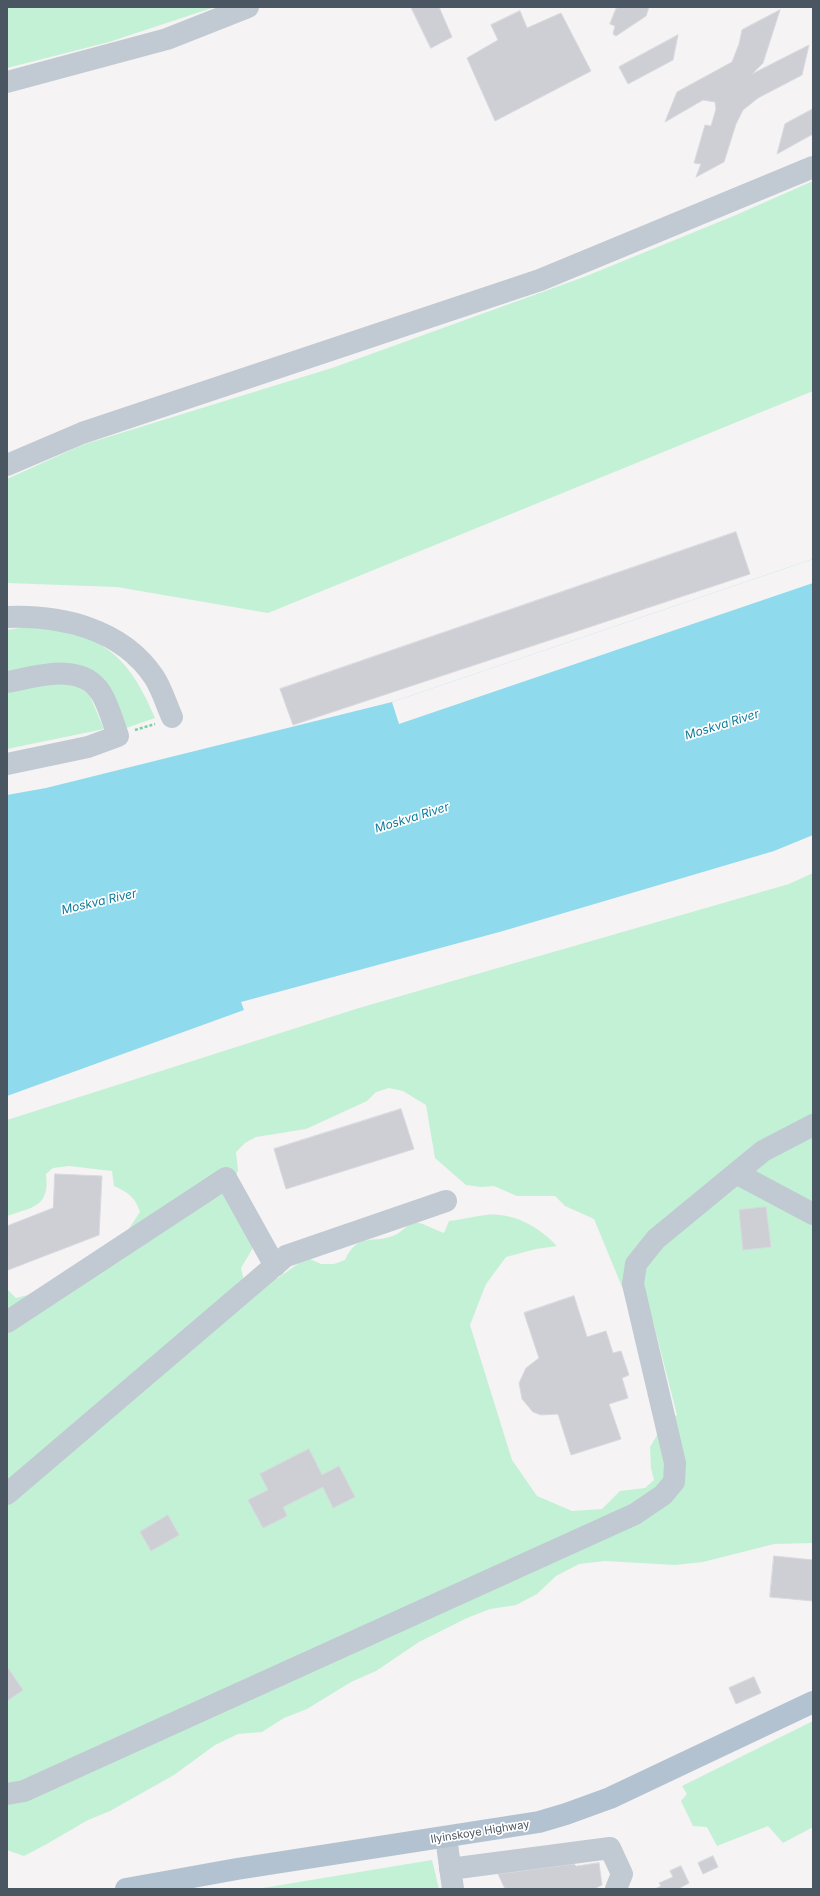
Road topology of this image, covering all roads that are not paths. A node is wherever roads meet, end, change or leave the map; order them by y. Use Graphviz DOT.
graph roads {
  1 [pos="248,7"];
  2 [pos="7,82"];
  3 [pos="813,167"];
  4 [pos="7,465"];
  5 [pos="7,617"];
  6 [pos="7,682"];
  7 [pos="172,717"];
  8 [pos="7,764"];
  9 [pos="813,1125"];
  10 [pos="736,1173"];
  11 [pos="446,1201"];
  12 [pos="813,1214"];
  13 [pos="274,1266"];
  14 [pos="7,1322"];
  15 [pos="7,1494"];
  16 [pos="813,1702"];
  17 [pos="7,1794"];
  18 [pos="446,1837"];
  19 [pos="452,1879"];
  20 [pos="126,1889"];
  21 [pos="616,1889"];
  1 -- 2 [label="street"];
  3 -- 4 [label="street"];
  5 -- 7 [label="street"];
  6 -- 8 [label="street"];
  9 -- 10 [label="street"];
  10 -- 12 [label="street"];
  10 -- 17 [label="street"];
  11 -- 13 [label="street"];
  13 -- 14 [label="street"];
  13 -- 15 [label="street"];
  16 -- 18 [label="main road, Ilyinskoye Highway"];
  18 -- 19 [label="street"];
  18 -- 20 [label="main road, Ilyinskoye Highway"];
  19 -- 21 [label="street"];
}
